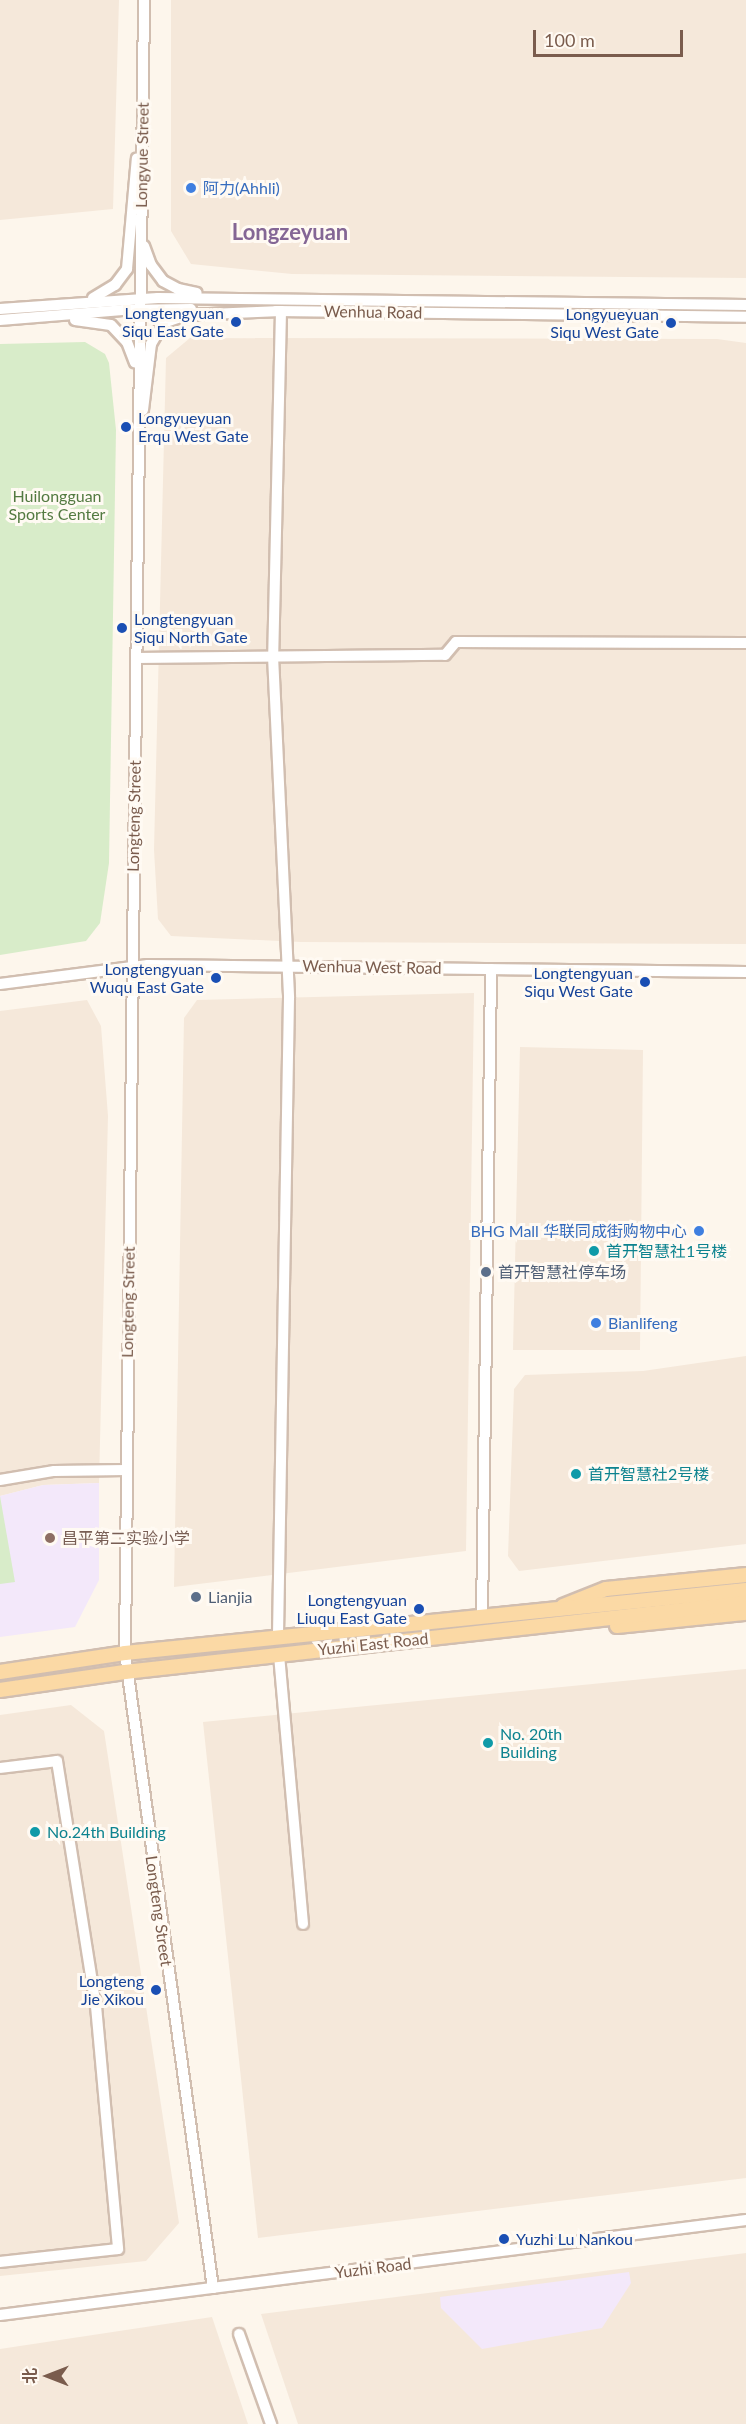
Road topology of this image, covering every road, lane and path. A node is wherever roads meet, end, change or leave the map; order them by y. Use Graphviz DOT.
graph roads {
  1 [pos="144,0"];
  2 [pos="143,119"];
  3 [pos="141,213"];
  4 [pos="61,304"];
  5 [pos="140,304"];
  6 [pos="281,305"];
  7 [pos="746,305"];
  8 [pos="0,309"];
  9 [pos="746,318"];
  10 [pos="0,320"];
  11 [pos="139,411"];
  12 [pos="139,441"];
  13 [pos="746,643"];
  14 [pos="273,656"];
  15 [pos="136,658"];
  16 [pos="132,965"];
  17 [pos="288,966"];
  18 [pos="491,969"];
  19 [pos="746,973"];
  20 [pos="0,984"];
  21 [pos="126,1470"];
  22 [pos="0,1480"];
  23 [pos="746,1575"];
  24 [pos="746,1590"];
  25 [pos="746,1603"];
  26 [pos="548,1610"];
  27 [pos="746,1613"];
  28 [pos="482,1617"];
  29 [pos="549,1625"];
  30 [pos="278,1637"];
  31 [pos="125,1653"];
  32 [pos="279,1655"];
  33 [pos="0,1672"];
  34 [pos="125,1672"];
  35 [pos="0,1690"];
  36 [pos="0,1768"];
  37 [pos="303,1924"];
  38 [pos="746,2220"];
  39 [pos="746,2225"];
  40 [pos="701,2226"];
  41 [pos="0,2262"];
  42 [pos="213,2288"];
  43 [pos="0,2315"];
  44 [pos="239,2334"];
  45 [pos="271,2424"];
  1 -- 2 [label="street, Longyue Street"];
  2 -- 3 [label="street, Longyue Street"];
  2 -- 4 [label="street"];
  3 -- 5 [label="street, Longyue Street"];
  3 -- 6 [label="street"];
  4 -- 5 [label="street, Wenhua Road"];
  4 -- 8 [label="street, Wenhua Road"];
  5 -- 6 [label="street, Wenhua Road"];
  5 -- 10 [label="street, Wenhua Road"];
  5 -- 11 [label="street, Longteng Street"];
  6 -- 7 [label="street, Wenhua Road"];
  6 -- 9 [label="street, Wenhua Road"];
  6 -- 12 [label="street"];
  6 -- 14 [label="street"];
  10 -- 11 [label="street"];
  11 -- 12 [label="street, Longteng Street"];
  12 -- 15 [label="street, Longteng Street"];
  13 -- 14 [label="street"];
  14 -- 15 [label="street"];
  14 -- 17 [label="street"];
  15 -- 16 [label="street, Longteng Street"];
  16 -- 17 [label="street, Wenhua West Road"];
  16 -- 20 [label="street, Wenhua West Road"];
  16 -- 21 [label="street, Longteng Street"];
  17 -- 18 [label="street, Wenhua West Road"];
  17 -- 30 [label="street"];
  18 -- 19 [label="street, Wenhua West Road"];
  18 -- 28 [label="street"];
  21 -- 22 [label="street"];
  21 -- 31 [label="street, Longteng Street"];
  23 -- 26 [label="main road"];
  24 -- 26 [label="main road, Yuzhi East Road"];
  25 -- 29 [label="main road, Yuzhi East Road"];
  26 -- 28 [label="main road, Yuzhi East Road"];
  27 -- 29 [label="main road"];
  28 -- 30 [label="main road, Yuzhi East Road"];
  29 -- 32 [label="main road, Yuzhi East Road"];
  30 -- 31 [label="main road, Yuzhi East Road"];
  31 -- 33 [label="main road, Yuzhi East Road"];
  31 -- 34 [label="street, Longteng Street"];
  32 -- 34 [label="main road, Yuzhi East Road"];
  32 -- 37 [label="street"];
  34 -- 35 [label="main road, Yuzhi East Road"];
  34 -- 42 [label="street, Longteng Street"];
  36 -- 41 [label="street"];
  38 -- 40 [label="street, Yuzhi Road"];
  39 -- 40 [label="street"];
  40 -- 42 [label="street, Yuzhi Road"];
  42 -- 43 [label="street, Yuzhi Road"];
  44 -- 45 [label="street"];
}
